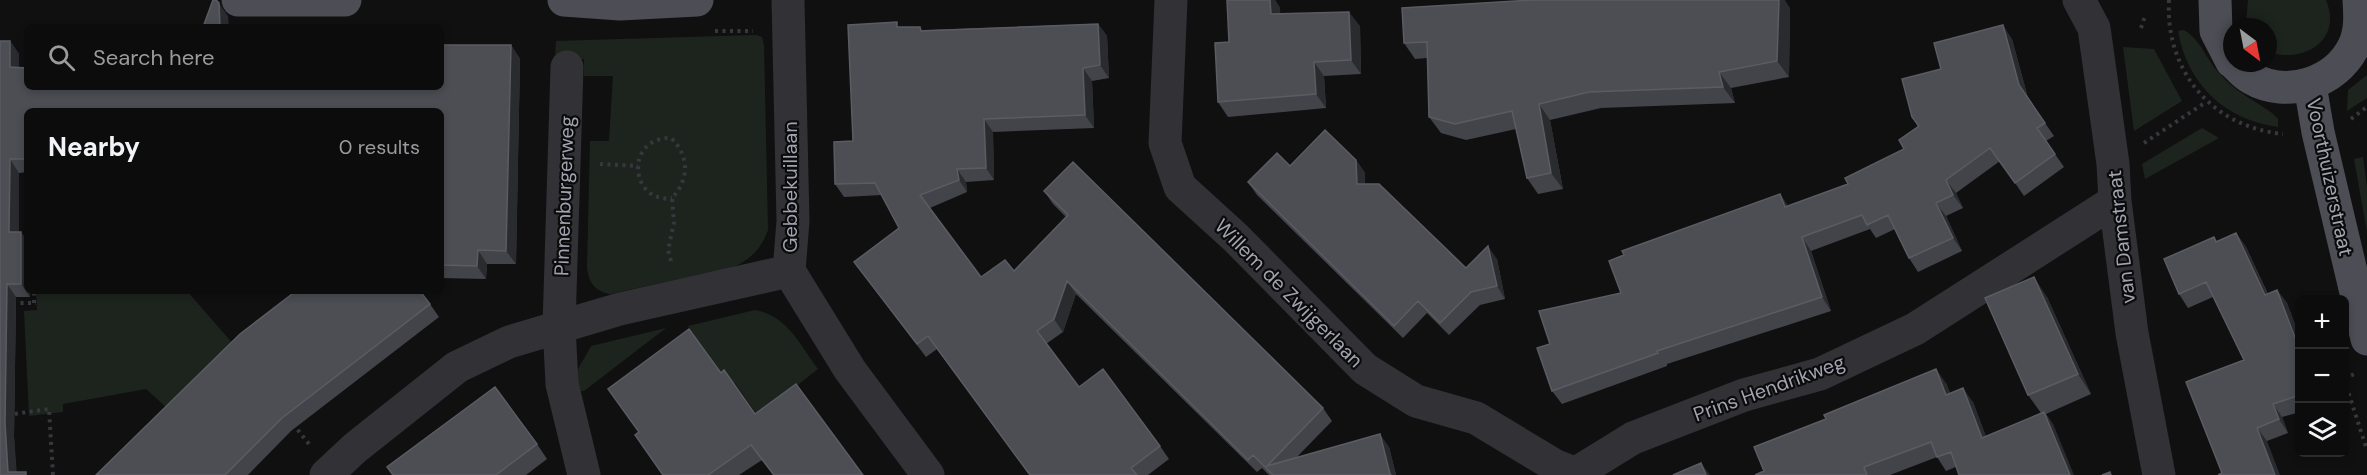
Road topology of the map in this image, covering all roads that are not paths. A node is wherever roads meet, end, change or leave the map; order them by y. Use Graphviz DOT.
graph roads {
  1 [pos="238,0"];
  2 [pos="345,0"];
  3 [pos="564,0"];
  4 [pos="697,0"];
  5 [pos="788,0"];
  6 [pos="1171,0"];
  7 [pos="2079,0"];
  8 [pos="2215,0"];
  9 [pos="2362,16"];
  10 [pos="2223,44"];
  11 [pos="567,67"];
  12 [pos="2244,72"];
  13 [pos="2310,85"];
  14 [pos="2115,201"];
  15 [pos="789,271"];
  16 [pos="559,326"];
  17 [pos="2367,339"];
  18 [pos="328,473"];
  19 [pos="1573,474"];
  20 [pos="584,475"];
  21 [pos="928,475"];
  22 [pos="2159,475"];
  1 -- 2 [label="main road"];
  3 -- 4 [label="main road"];
  5 -- 15 [label="street, Gebbekuillaan"];
  6 -- 19 [label="street, Willem de Zwijgerlaan"];
  7 -- 14 [label="street, van Damstraat"];
  8 -- 10 [label="main road"];
  9 -- 13 [label="main road"];
  11 -- 16 [label="street, Pinnenburgerweg"];
  12 -- 13 [label="main road"];
  13 -- 17 [label="main road, Voorthuizerstraat"];
  14 -- 19 [label="street, Prins Hendrikweg"];
  14 -- 22 [label="street, van Damstraat"];
  15 -- 16 [label="street"];
  15 -- 21 [label="street, Gebbekuillaan"];
  16 -- 18 [label="street"];
  16 -- 20 [label="street, Pinnenburgerweg"];
}
